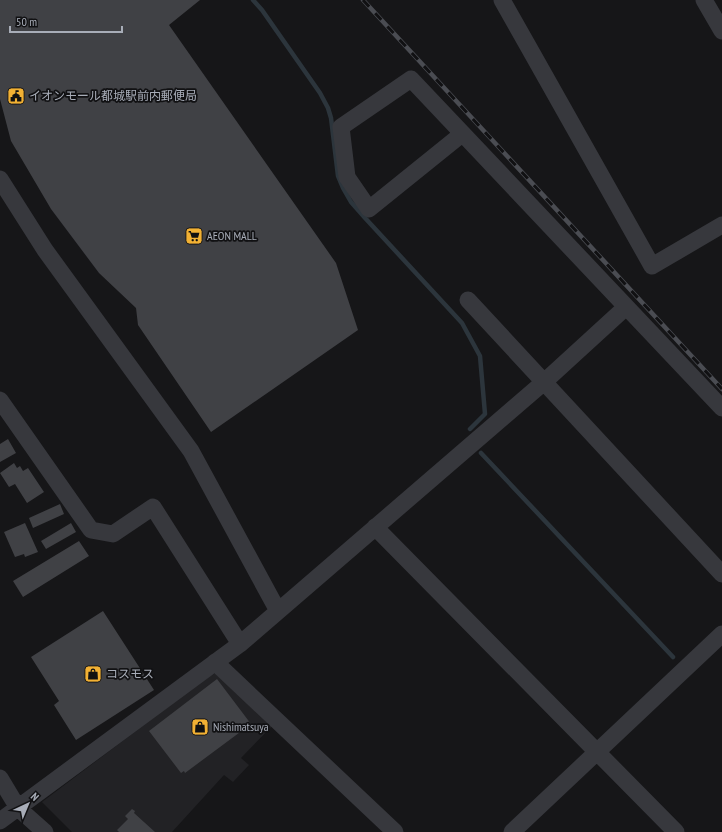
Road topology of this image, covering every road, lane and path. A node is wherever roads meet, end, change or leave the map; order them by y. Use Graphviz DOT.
graph roads {
  1 [pos="502,0"];
  2 [pos="704,0"];
  3 [pos="722,31"];
  4 [pos="462,134"];
  5 [pos="0,179"];
  6 [pos="722,225"];
  7 [pos="468,300"];
  8 [pos="626,307"];
  9 [pos="544,382"];
  10 [pos="0,400"];
  11 [pos="722,408"];
  12 [pos="375,527"];
  13 [pos="722,574"];
  14 [pos="278,611"];
  15 [pos="722,634"];
  16 [pos="240,644"];
  17 [pos="215,662"];
  18 [pos="597,752"];
  19 [pos="0,778"];
  20 [pos="18,808"];
  21 [pos="0,821"];
  22 [pos="44,832"];
  23 [pos="395,832"];
  24 [pos="512,832"];
  25 [pos="676,832"];
  1 -- 6 [label="street"];
  2 -- 3 [label="street"];
  4 -- 4 [label="street"];
  4 -- 8 [label="street"];
  5 -- 14 [label="street"];
  7 -- 9 [label="street"];
  8 -- 9 [label="street"];
  8 -- 11 [label="street"];
  9 -- 12 [label="street"];
  9 -- 13 [label="street"];
  10 -- 16 [label="street"];
  12 -- 14 [label="street"];
  12 -- 18 [label="street"];
  14 -- 16 [label="street"];
  15 -- 18 [label="street"];
  16 -- 17 [label="street"];
  17 -- 20 [label="street"];
  17 -- 23 [label="street"];
  18 -- 24 [label="street"];
  18 -- 25 [label="street"];
  19 -- 20 [label="street"];
  20 -- 21 [label="street"];
  20 -- 22 [label="street"];
}
